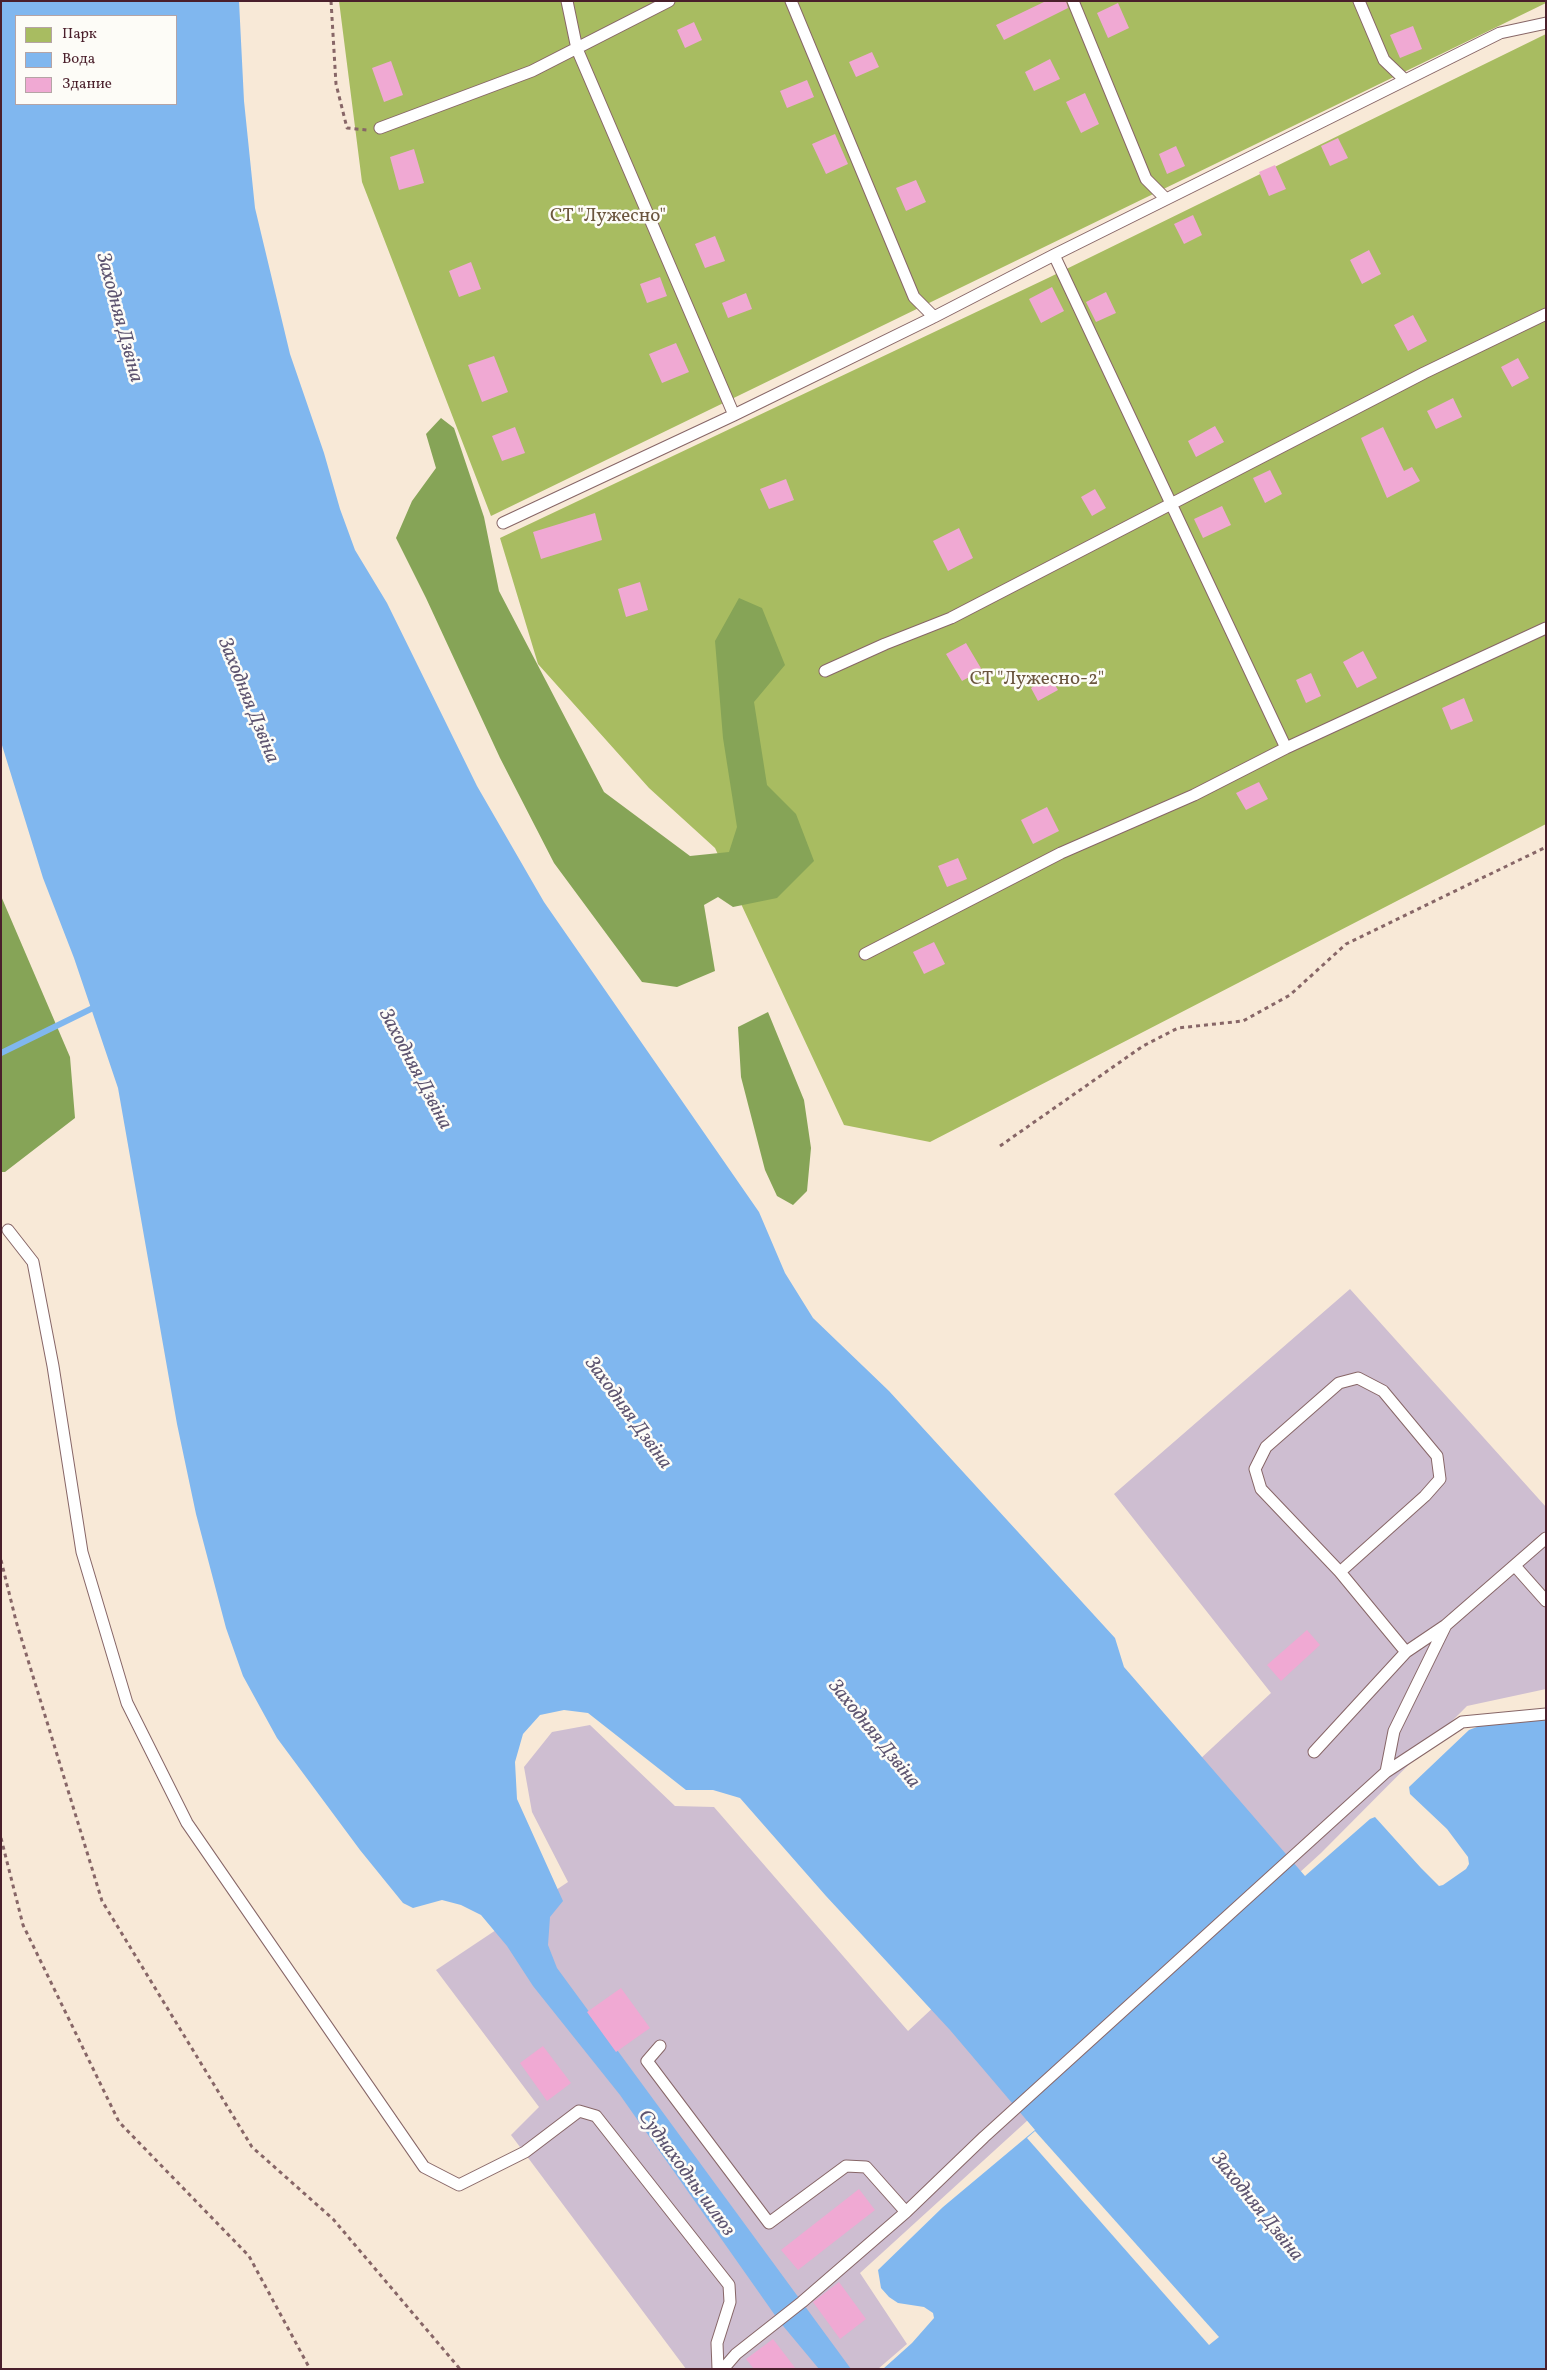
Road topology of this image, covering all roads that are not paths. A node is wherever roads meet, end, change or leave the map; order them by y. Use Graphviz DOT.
graph roads {
  1 [pos="567,1"];
  2 [pos="670,1"];
  3 [pos="791,1"];
  4 [pos="1073,1"];
  5 [pos="1359,1"];
  6 [pos="1546,23"];
  7 [pos="578,49"];
  8 [pos="1405,80"];
  9 [pos="380,128"];
  10 [pos="1166,200"];
  11 [pos="1054,255"];
  12 [pos="1546,314"];
  13 [pos="934,317"];
  14 [pos="734,415"];
  15 [pos="1170,504"];
  16 [pos="503,523"];
  17 [pos="1546,628"];
  18 [pos="825,671"];
  19 [pos="1286,748"];
  20 [pos="865,954"];
  21 [pos="8,1230"];
  22 [pos="1546,1538"];
  23 [pos="1515,1566"];
  24 [pos="1340,1572"];
  25 [pos="1546,1601"];
  26 [pos="1446,1625"];
  27 [pos="1406,1652"];
  28 [pos="1546,1714"];
  29 [pos="1314,1752"];
  30 [pos="1386,1772"];
  31 [pos="660,2046"];
  32 [pos="906,2212"];
  33 [pos="718,2369"];
  34 [pos="723,2369"];
  1 -- 7 [label="lane"];
  2 -- 7 [label="lane"];
  3 -- 13 [label="lane"];
  4 -- 10 [label="lane"];
  5 -- 8 [label="lane"];
  6 -- 8 [label="lane"];
  7 -- 9 [label="lane"];
  7 -- 14 [label="lane"];
  8 -- 10 [label="lane"];
  10 -- 11 [label="lane"];
  11 -- 13 [label="lane"];
  11 -- 15 [label="lane"];
  12 -- 15 [label="lane"];
  13 -- 14 [label="lane"];
  14 -- 16 [label="lane"];
  15 -- 18 [label="lane"];
  15 -- 19 [label="lane"];
  17 -- 19 [label="lane"];
  19 -- 20 [label="lane"];
  21 -- 33 [label="lane"];
  22 -- 23 [label="lane"];
  23 -- 25 [label="lane"];
  23 -- 26 [label="lane"];
  24 -- 24 [label="lane"];
  24 -- 27 [label="lane"];
  26 -- 27 [label="lane"];
  26 -- 30 [label="lane"];
  27 -- 29 [label="lane"];
  28 -- 30 [label="lane"];
  30 -- 32 [label="lane"];
  31 -- 32 [label="lane"];
  32 -- 34 [label="lane"];
}
